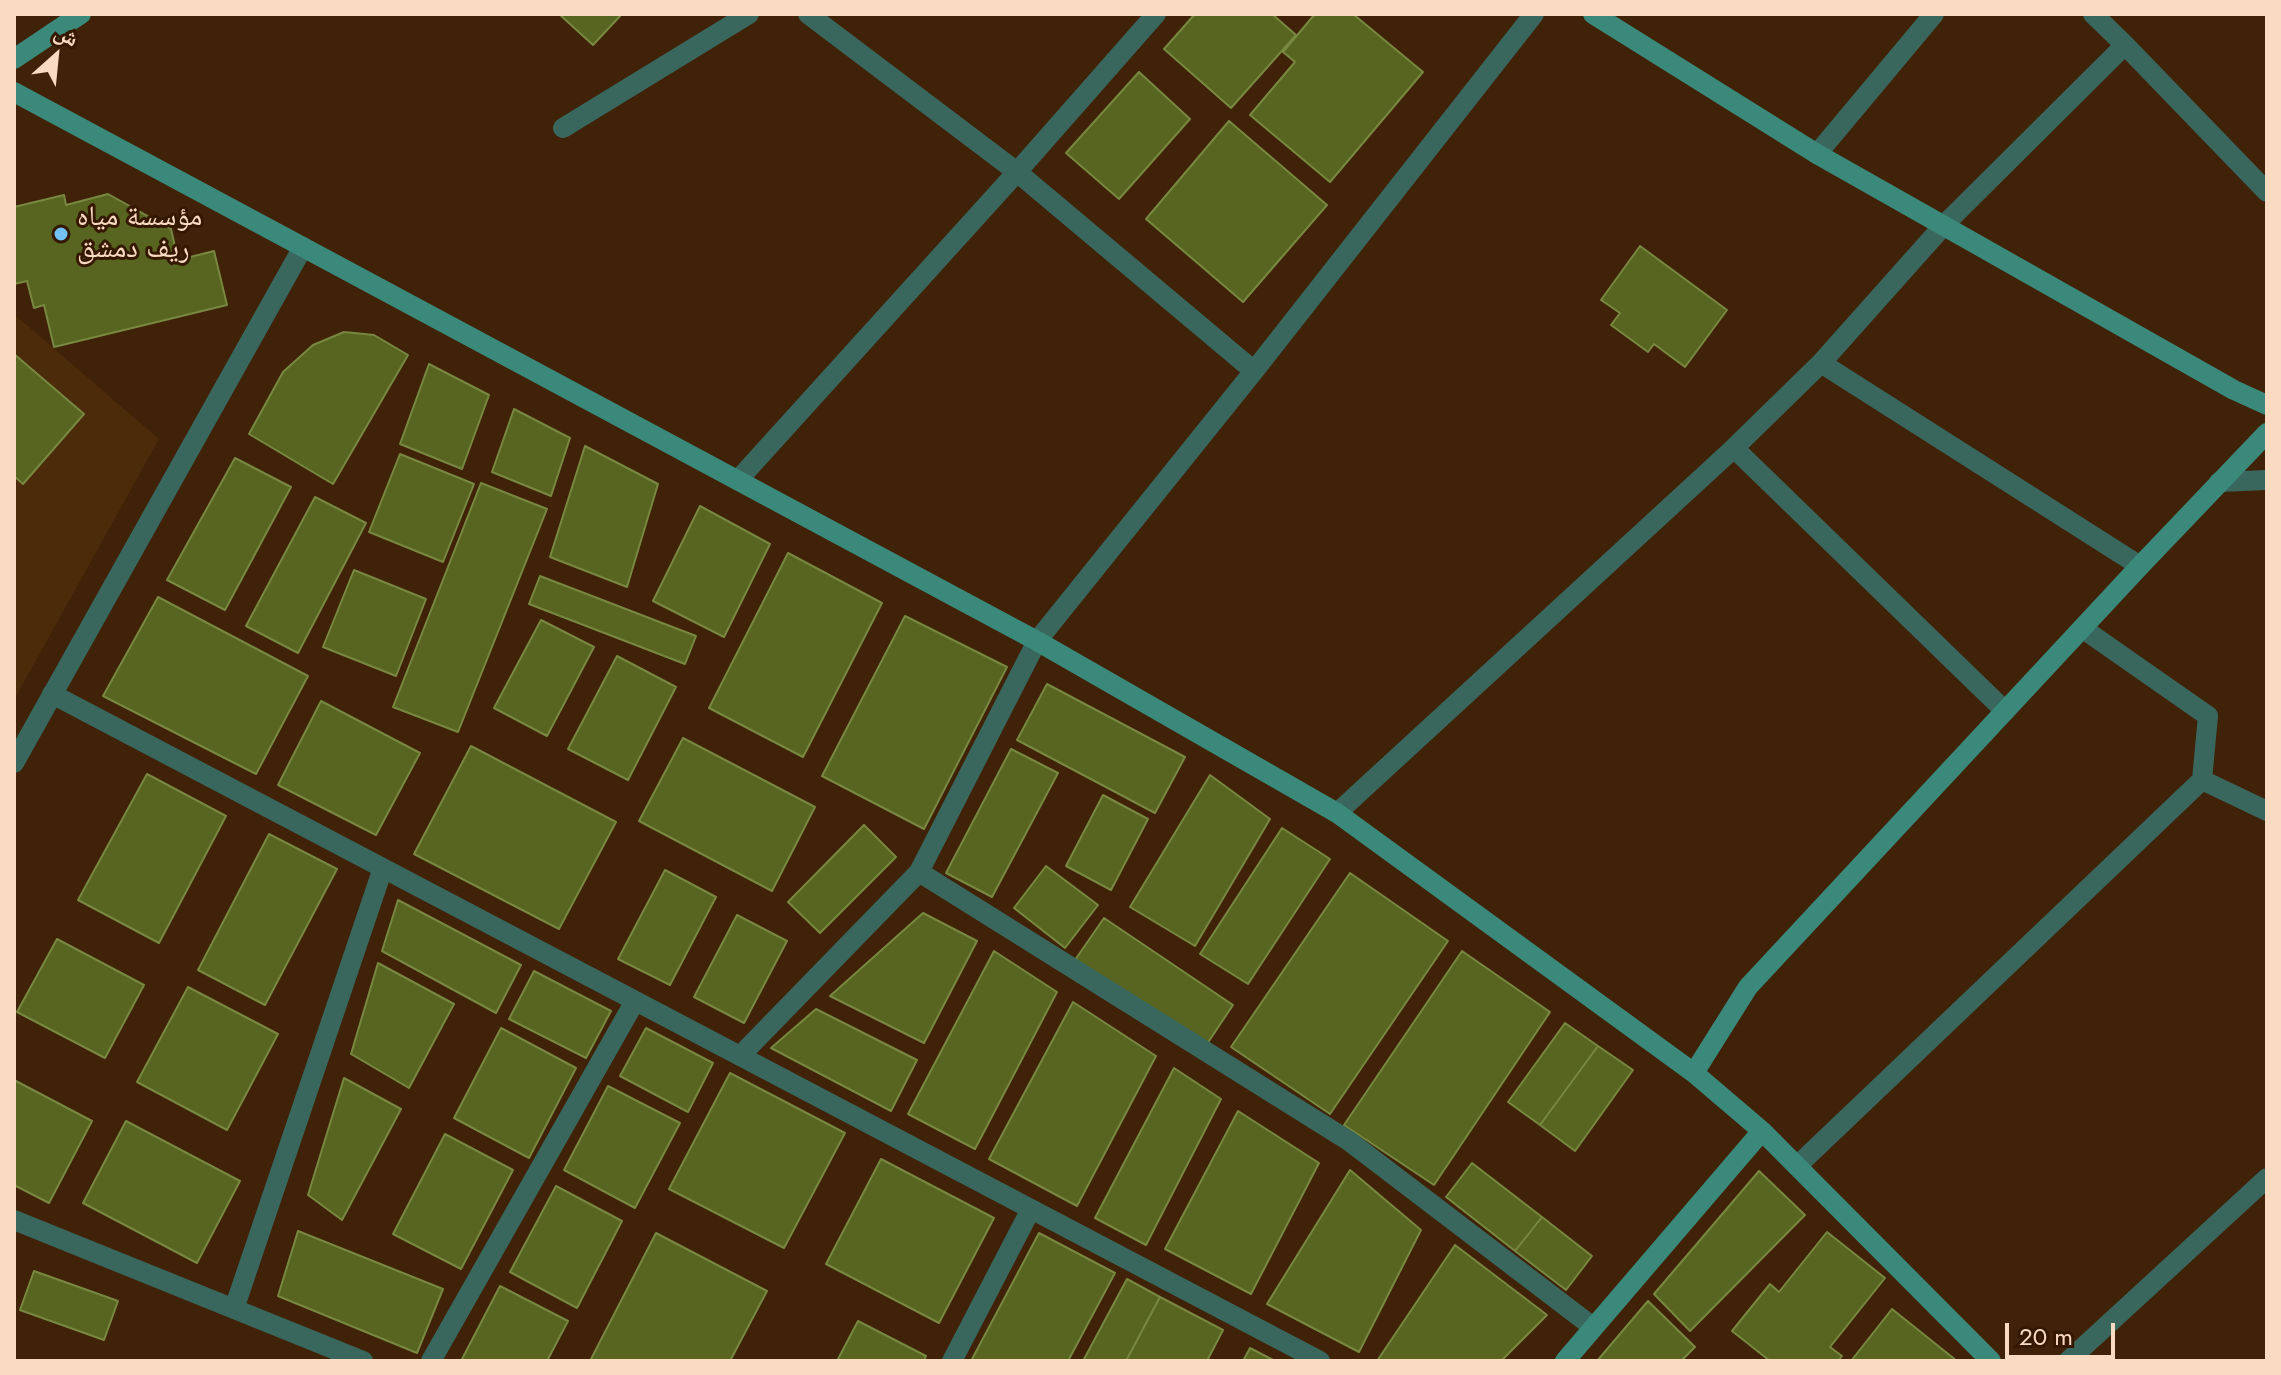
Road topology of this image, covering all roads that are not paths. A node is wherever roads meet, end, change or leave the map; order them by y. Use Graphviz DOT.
graph roads {
  1 [pos="81,14"];
  2 [pos="749,14"];
  3 [pos="808,14"];
  4 [pos="1156,14"];
  5 [pos="1534,14"];
  6 [pos="1593,14"];
  7 [pos="1934,14"];
  8 [pos="2093,14"];
  9 [pos="2125,45"];
  10 [pos="14,59"];
  11 [pos="14,92"];
  12 [pos="563,128"];
  13 [pos="1817,154"];
  14 [pos="1017,172"];
  15 [pos="2267,192"];
  16 [pos="1944,225"];
  17 [pos="303,247"];
  18 [pos="1821,363"];
  19 [pos="1254,371"];
  20 [pos="2267,405"];
  21 [pos="2267,433"];
  22 [pos="1734,448"];
  23 [pos="738,480"];
  24 [pos="2267,480"];
  25 [pos="2219,482"];
  26 [pos="2140,566"];
  27 [pos="2082,628"];
  28 [pos="1037,641"];
  29 [pos="52,694"];
  30 [pos="2005,711"];
  31 [pos="14,763"];
  32 [pos="2202,780"];
  33 [pos="2267,811"];
  34 [pos="1337,813"];
  35 [pos="383,868"];
  36 [pos="919,872"];
  37 [pos="635,1001"];
  38 [pos="740,1056"];
  39 [pos="1694,1073"];
  40 [pos="1762,1131"];
  41 [pos="1797,1166"];
  42 [pos="2267,1178"];
  43 [pos="1031,1209"];
  44 [pos="22,1224"];
  45 [pos="14,1242"];
  46 [pos="234,1309"];
  47 [pos="1593,1327"];
  48 [pos="363,1361"];
  49 [pos="431,1361"];
  50 [pos="952,1361"];
  51 [pos="1320,1361"];
  52 [pos="1565,1361"];
  53 [pos="1991,1361"];
  54 [pos="2068,1361"];
  1 -- 10 [label="street"];
  2 -- 12 [label="street"];
  3 -- 14 [label="street"];
  4 -- 14 [label="street"];
  5 -- 19 [label="street"];
  6 -- 13 [label="street"];
  7 -- 13 [label="street"];
  8 -- 9 [label="street"];
  9 -- 15 [label="street"];
  9 -- 16 [label="street"];
  11 -- 17 [label="street"];
  13 -- 16 [label="street"];
  14 -- 19 [label="street"];
  14 -- 23 [label="street"];
  16 -- 18 [label="street"];
  16 -- 20 [label="street"];
  17 -- 23 [label="street"];
  17 -- 29 [label="street"];
  18 -- 22 [label="street"];
  18 -- 26 [label="street"];
  19 -- 28 [label="street"];
  21 -- 25 [label="street"];
  22 -- 30 [label="street"];
  22 -- 34 [label="street"];
  23 -- 28 [label="street"];
  24 -- 25 [label="street"];
  25 -- 26 [label="street"];
  26 -- 27 [label="street"];
  27 -- 30 [label="street"];
  27 -- 32 [label="street"];
  28 -- 34 [label="street"];
  28 -- 36 [label="street"];
  29 -- 31 [label="street"];
  29 -- 35 [label="street"];
  30 -- 39 [label="street"];
  32 -- 33 [label="street"];
  32 -- 41 [label="street"];
  34 -- 39 [label="street"];
  35 -- 37 [label="street"];
  35 -- 46 [label="street"];
  36 -- 38 [label="street"];
  36 -- 47 [label="street"];
  37 -- 38 [label="street"];
  37 -- 49 [label="street"];
  38 -- 43 [label="street"];
  39 -- 40 [label="street"];
  40 -- 41 [label="street"];
  40 -- 47 [label="street"];
  41 -- 53 [label="street"];
  42 -- 54 [label="street"];
  43 -- 50 [label="street"];
  43 -- 51 [label="street"];
  44 -- 45 [label="street"];
  44 -- 46 [label="street"];
  46 -- 48 [label="street"];
  47 -- 52 [label="street"];
}
